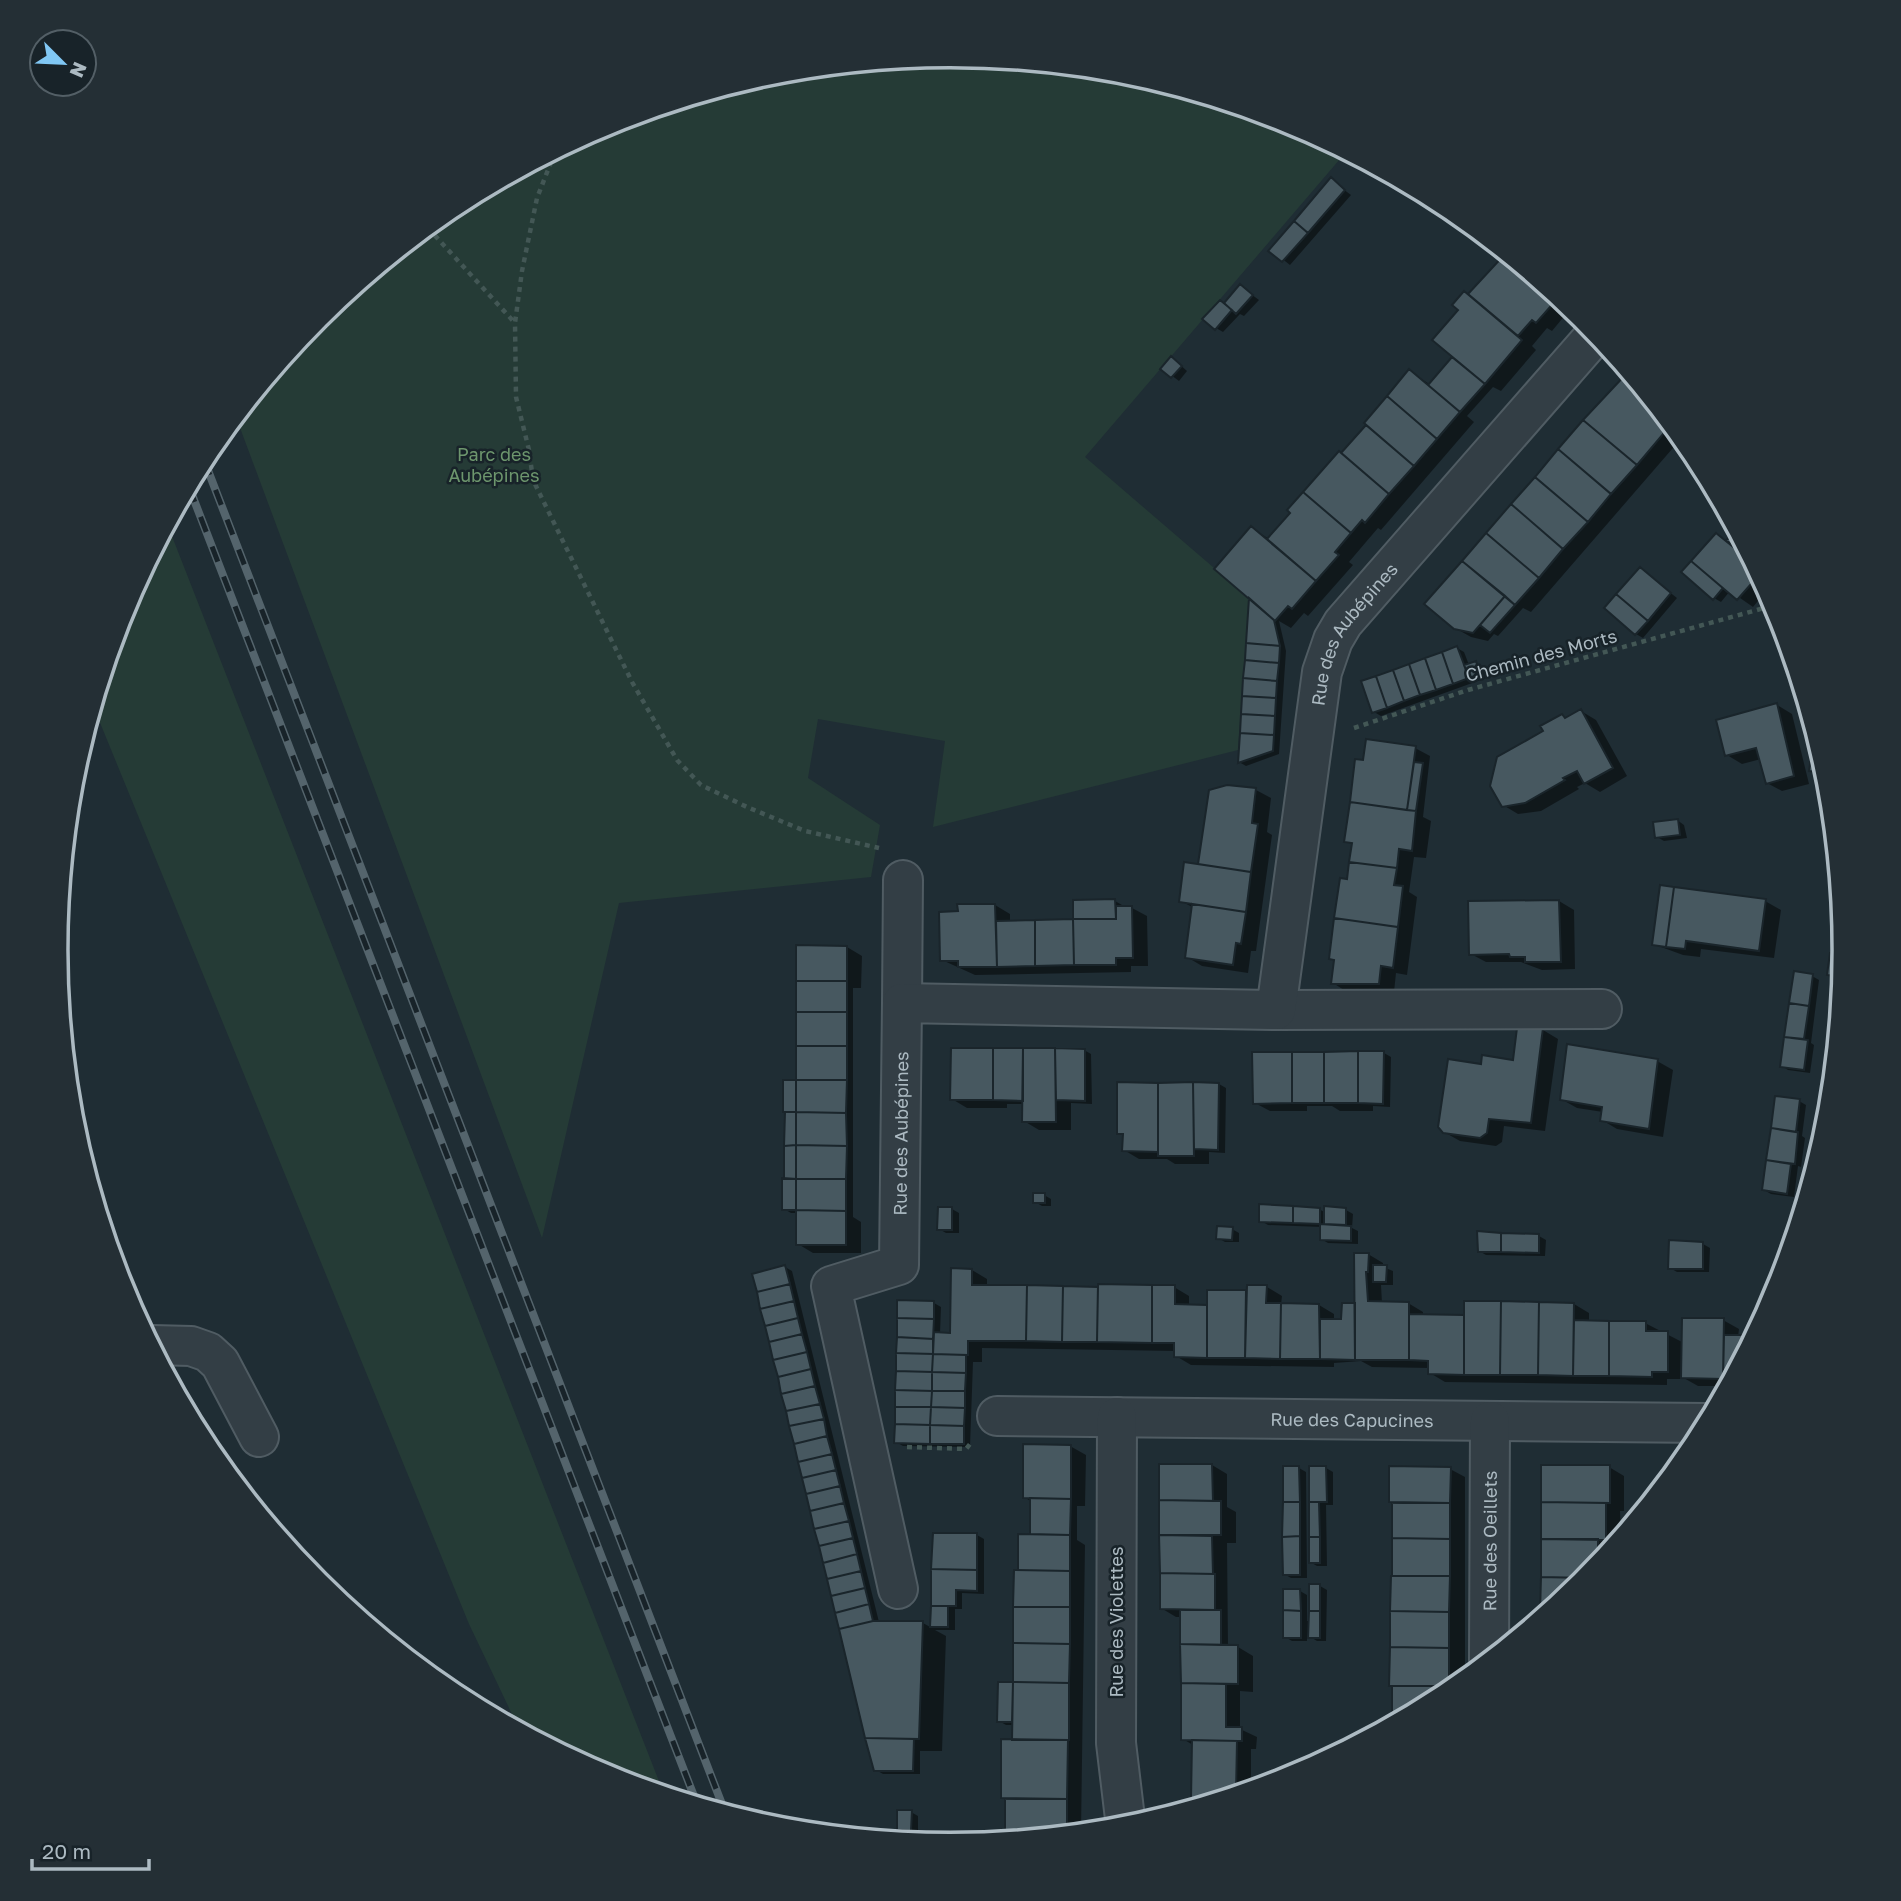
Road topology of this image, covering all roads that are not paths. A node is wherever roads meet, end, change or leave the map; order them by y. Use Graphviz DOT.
graph roads {
  1 [pos="1589,342"];
  2 [pos="903,880"];
  3 [pos="902,1003"];
  4 [pos="1602,1009"];
  5 [pos="1276,1010"];
  6 [pos="161,1345"];
  7 [pos="997,1416"];
  8 [pos="1117,1417"];
  9 [pos="1490,1421"];
  10 [pos="1695,1423"];
  11 [pos="259,1437"];
  12 [pos="898,1589"];
  13 [pos="1489,1649"];
  14 [pos="1125,1816"];
  1 -- 5 [label="street, Rue des Aubépines"];
  2 -- 3 [label="street, Rue des Aubépines"];
  3 -- 5 [label="street"];
  3 -- 12 [label="street, Rue des Aubépines"];
  4 -- 5 [label="street"];
  6 -- 11 [label="street"];
  7 -- 8 [label="street, Rue des Capucines"];
  8 -- 9 [label="street, Rue des Capucines"];
  8 -- 14 [label="street, Rue des Violettes"];
  9 -- 10 [label="street, Rue des Capucines"];
  9 -- 13 [label="street, Rue des Oeillets"];
}
